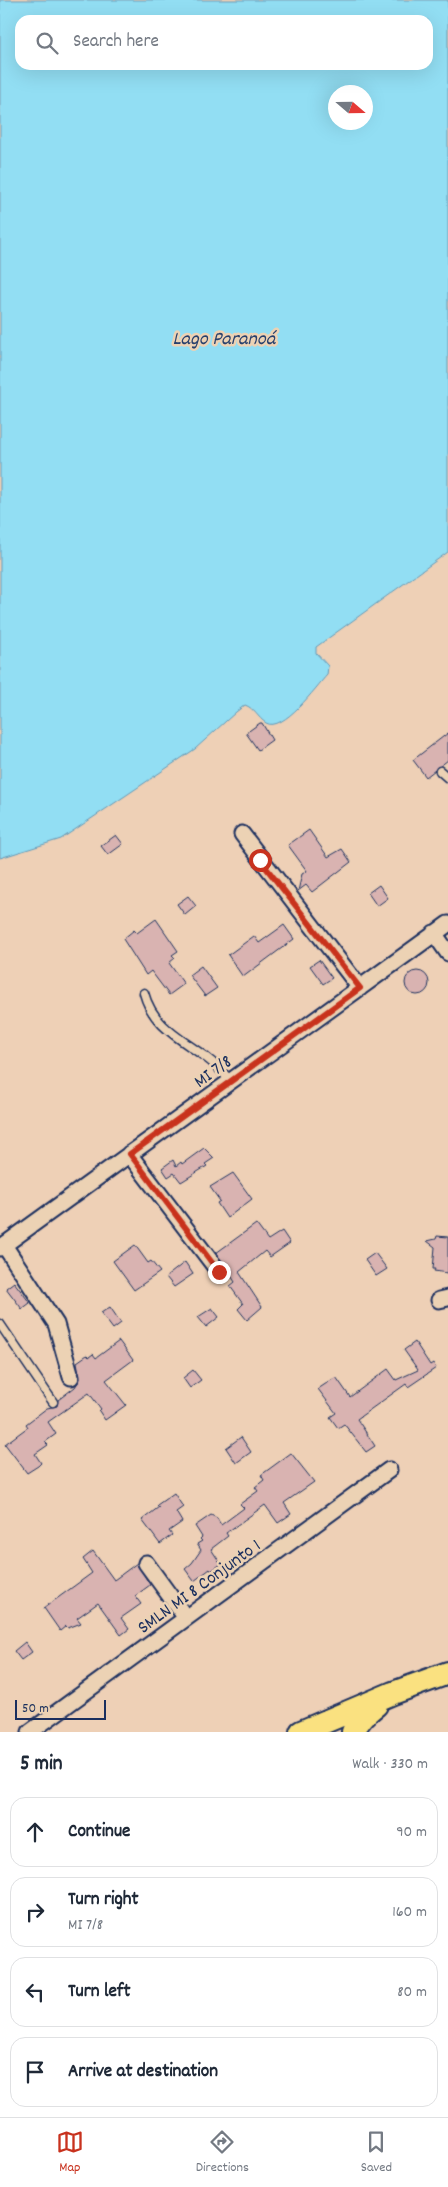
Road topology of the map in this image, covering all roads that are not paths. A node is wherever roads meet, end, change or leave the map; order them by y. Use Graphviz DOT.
graph roads {
  1 [pos="440,771"];
  2 [pos="448,778"];
  3 [pos="242,834"];
  4 [pos="448,924"];
  5 [pos="434,934"];
  6 [pos="448,952"];
  7 [pos="360,988"];
  8 [pos="144,992"];
  9 [pos="231,1081"];
  10 [pos="130,1154"];
  11 [pos="2,1247"];
  12 [pos="219,1272"];
  13 [pos="0,1324"];
  14 [pos="71,1377"];
  15 [pos="53,1402"];
  16 [pos="389,1470"];
  17 [pos="146,1563"];
  18 [pos="186,1618"];
  19 [pos="448,1673"];
  20 [pos="393,1693"];
  21 [pos="30,1732"];
  22 [pos="301,1732"];
  23 [pos="353,1732"];
  1 -- 2 [label="lane"];
  3 -- 7 [label="street"];
  4 -- 5 [label="street, MI 7/8"];
  5 -- 6 [label="street"];
  5 -- 7 [label="street, MI 7/8"];
  7 -- 9 [label="street, MI 7/8"];
  8 -- 9 [label="lane"];
  9 -- 10 [label="street, MI 7/8"];
  10 -- 11 [label="street, MI 7/8"];
  10 -- 12 [label="street"];
  11 -- 14 [label="street"];
  13 -- 15 [label="lane"];
  16 -- 18 [label="street, SMLN MI 8 Conjunto 1"];
  17 -- 18 [label="street"];
  18 -- 21 [label="street, SMLN MI 8 Conjunto 1"];
  19 -- 20 [label="main road"];
  20 -- 22 [label="main road"];
  20 -- 23 [label="main road"];
}
